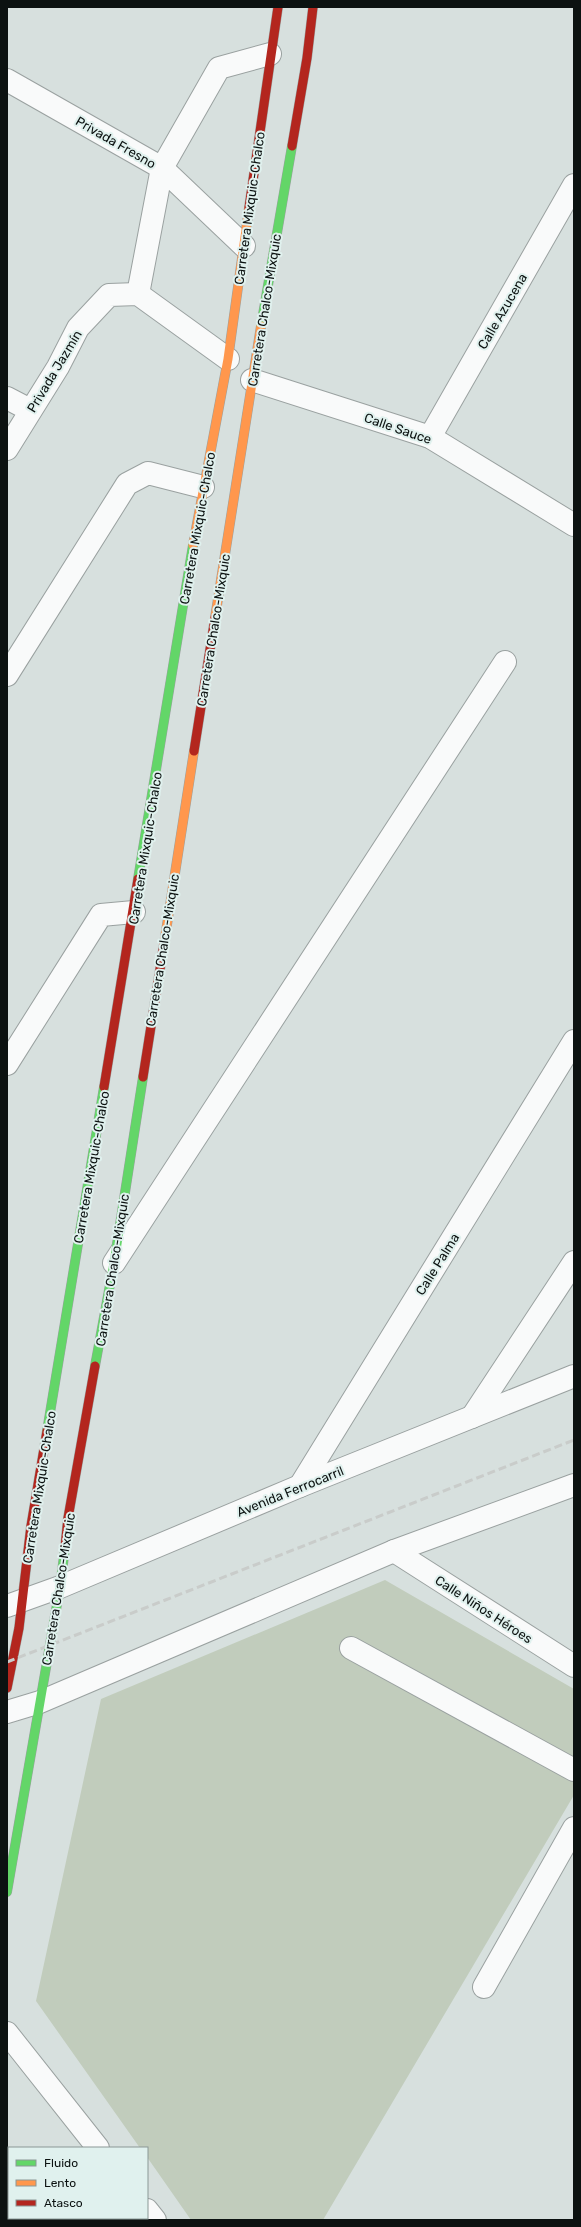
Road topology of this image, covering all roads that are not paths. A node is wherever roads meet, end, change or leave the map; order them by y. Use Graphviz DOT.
graph roads {
  1 [pos="278,7"];
  2 [pos="313,7"];
  3 [pos="270,54"];
  4 [pos="7,80"];
  5 [pos="162,168"];
  6 [pos="574,185"];
  7 [pos="244,246"];
  8 [pos="138,294"];
  9 [pos="228,359"];
  10 [pos="252,380"];
  11 [pos="7,398"];
  12 [pos="30,410"];
  13 [pos="430,437"];
  14 [pos="7,449"];
  15 [pos="203,487"];
  16 [pos="574,525"];
  17 [pos="505,662"];
  18 [pos="7,674"];
  19 [pos="134,912"];
  20 [pos="574,1041"];
  21 [pos="7,1064"];
  22 [pos="574,1262"];
  23 [pos="114,1263"];
  24 [pos="574,1376"];
  25 [pos="472,1417"];
  26 [pos="574,1485"];
  27 [pos="300,1486"];
  28 [pos="394,1551"];
  29 [pos="60,1587"];
  30 [pos="15,1603"];
  31 [pos="351,1648"];
  32 [pos="574,1666"];
  33 [pos="7,1688"];
  34 [pos="40,1702"];
  35 [pos="7,1712"];
  36 [pos="574,1770"];
  37 [pos="574,1828"];
  38 [pos="7,1892"];
  39 [pos="484,1987"];
  40 [pos="7,2033"];
  41 [pos="97,2147"];
  42 [pos="148,2211"];
  43 [pos="155,2220"];
  1 -- 3 [label="main road, Carretera Mixquic-Chalco"];
  2 -- 10 [label="main road, Carretera Chalco-Mixquic"];
  3 -- 5 [label="street, Privada Fresno"];
  3 -- 7 [label="main road, Carretera Mixquic-Chalco"];
  4 -- 5 [label="street, Privada Fresno"];
  5 -- 7 [label="street"];
  5 -- 8 [label="street"];
  6 -- 13 [label="street, Calle Azucena"];
  7 -- 9 [label="main road, Carretera Mixquic-Chalco"];
  8 -- 9 [label="street"];
  8 -- 12 [label="street, Privada Jazmín"];
  9 -- 15 [label="main road, Carretera Mixquic-Chalco"];
  10 -- 13 [label="street, Calle Sauce"];
  10 -- 23 [label="main road, Carretera Chalco-Mixquic"];
  11 -- 12 [label="street"];
  12 -- 14 [label="street, Privada Jazmín"];
  13 -- 16 [label="street, Calle Sauce"];
  15 -- 18 [label="street"];
  15 -- 19 [label="main road, Carretera Mixquic-Chalco"];
  17 -- 23 [label="street"];
  19 -- 21 [label="street"];
  19 -- 30 [label="main road, Carretera Mixquic-Chalco"];
  20 -- 27 [label="street, Calle Palma"];
  22 -- 25 [label="street"];
  23 -- 29 [label="main road, Carretera Chalco-Mixquic"];
  24 -- 25 [label="street, Avenida Ferrocarril"];
  25 -- 27 [label="street, Avenida Ferrocarril"];
  26 -- 28 [label="street"];
  27 -- 29 [label="street, Avenida Ferrocarril"];
  28 -- 32 [label="street, Calle Niños Héroes"];
  28 -- 34 [label="street"];
  29 -- 30 [label="street, Avenida Ferrocarril"];
  29 -- 34 [label="main road, Carretera Chalco-Mixquic"];
  30 -- 33 [label="main road, Carretera Mixquic-Chalco"];
  31 -- 36 [label="street"];
  34 -- 35 [label="street"];
  34 -- 38 [label="main road, Carretera Chalco-Mixquic"];
  37 -- 39 [label="street"];
  40 -- 41 [label="street"];
  42 -- 43 [label="street"];
}
